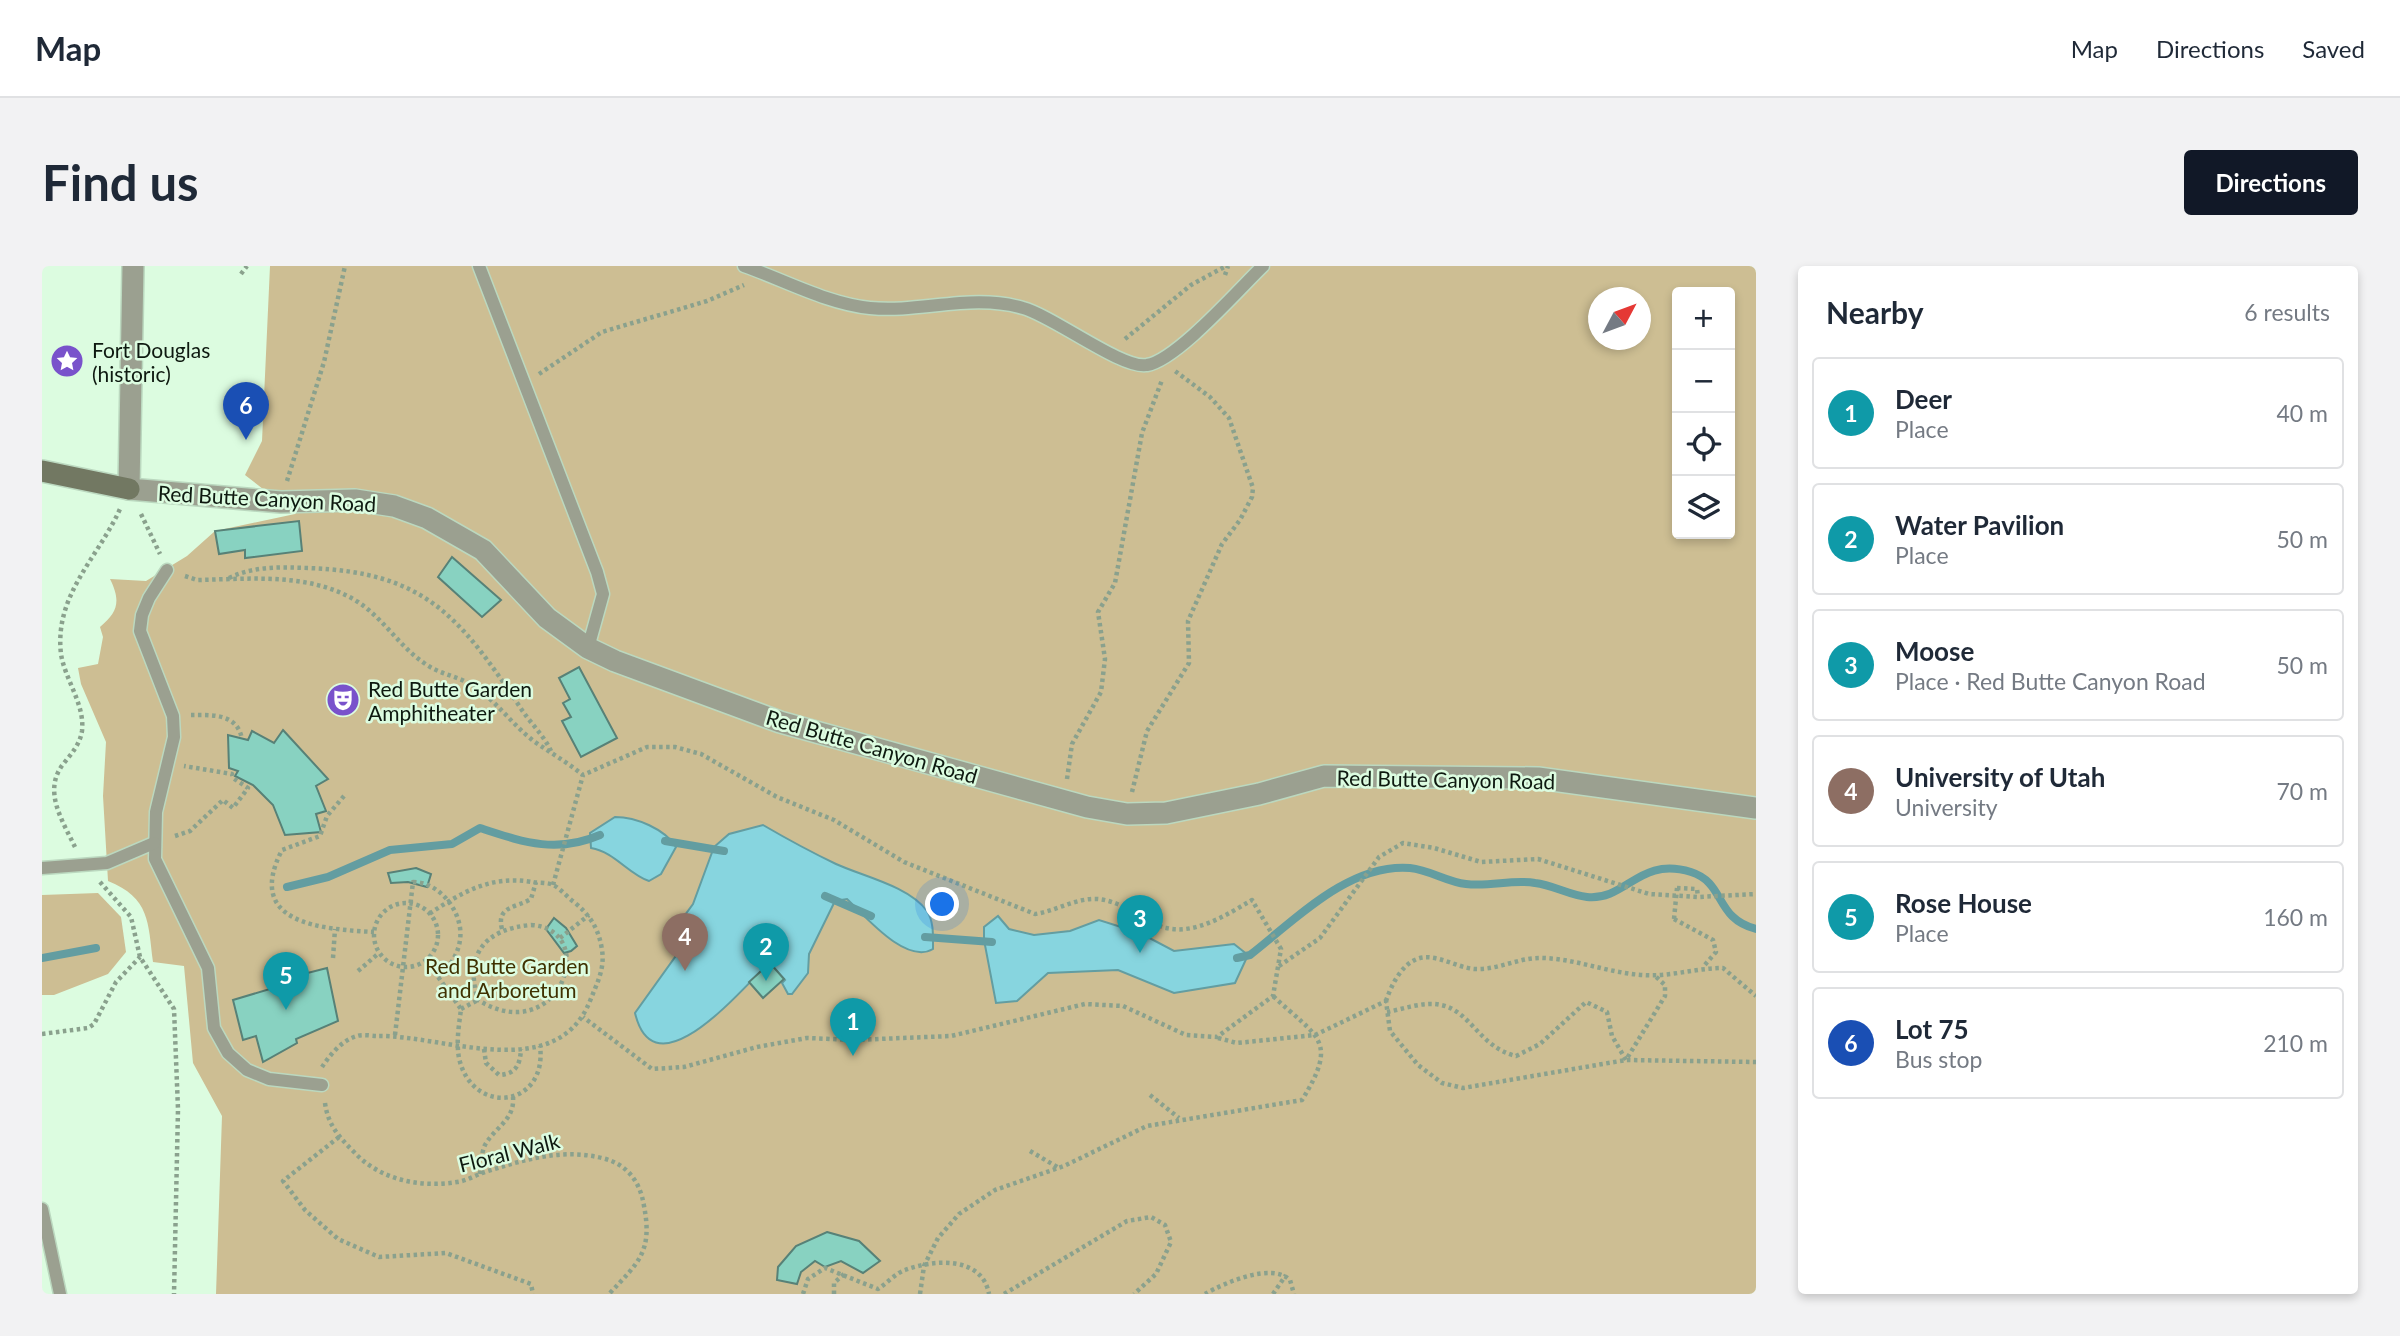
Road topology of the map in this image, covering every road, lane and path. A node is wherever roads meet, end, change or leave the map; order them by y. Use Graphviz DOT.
graph roads {
  1 [pos="133,266"];
  2 [pos="247,266"];
  3 [pos="345,266"];
  4 [pos="479,266"];
  5 [pos="744,266"];
  6 [pos="1227,266"];
  7 [pos="1263,266"];
  8 [pos="241,274"];
  9 [pos="766,274"];
  10 [pos="1221,286"];
  11 [pos="1106,350"];
  12 [pos="524,385"];
  13 [pos="42,471"];
  14 [pos="129,489"];
  15 [pos="281,502"];
  16 [pos="167,570"];
  17 [pos="226,579"];
  18 [pos="588,648"];
  19 [pos="173,716"];
  20 [pos="242,739"];
  21 [pos="552,752"];
  22 [pos="166,763"];
  23 [pos="583,775"];
  24 [pos="344,796"];
  25 [pos="1063,800"];
  26 [pos="1756,808"];
  27 [pos="1127,814"];
  28 [pos="154,843"];
  29 [pos="85,864"];
  30 [pos="42,868"];
  31 [pos="536,882"];
  32 [pos="553,885"];
  33 [pos="1756,894"];
  34 [pos="1700,897"];
  35 [pos="449,901"];
  36 [pos="409,903"];
  37 [pos="429,914"];
  38 [pos="589,915"];
  39 [pos="335,929"];
  40 [pos="502,929"];
  41 [pos="374,932"];
  42 [pos="560,939"];
  43 [pos="379,953"];
  44 [pos="140,957"];
  45 [pos="333,958"];
  46 [pos="426,960"];
  47 [pos="1279,966"];
  48 [pos="402,968"];
  49 [pos="1702,968"];
  50 [pos="358,971"];
  51 [pos="1654,975"];
  52 [pos="439,978"];
  53 [pos="1273,996"];
  54 [pos="1756,996"];
  55 [pos="478,1000"];
  56 [pos="1386,1001"];
  57 [pos="461,1009"];
  58 [pos="1387,1012"];
  59 [pos="583,1017"];
  60 [pos="42,1034"];
  61 [pos="395,1035"];
  62 [pos="1315,1035"];
  63 [pos="1217,1037"];
  64 [pos="458,1046"];
  65 [pos="540,1046"];
  66 [pos="484,1048"];
  67 [pos="521,1049"];
  68 [pos="1626,1060"];
  69 [pos="1756,1062"];
  70 [pos="323,1085"];
  71 [pos="1150,1095"];
  72 [pos="513,1097"];
  73 [pos="1180,1118"];
  74 [pos="339,1137"];
  75 [pos="1030,1151"];
  76 [pos="1059,1168"];
  77 [pos="480,1174"];
  78 [pos="42,1209"];
  79 [pos="924,1266"];
  80 [pos="844,1274"];
  81 [pos="1286,1275"];
  82 [pos="869,1286"];
  83 [pos="60,1294"];
  84 [pos="174,1294"];
  85 [pos="533,1294"];
  86 [pos="609,1294"];
  87 [pos="803,1294"];
  88 [pos="834,1294"];
  89 [pos="868,1294"];
  90 [pos="920,1294"];
  91 [pos="989,1294"];
  92 [pos="1004,1294"];
  93 [pos="1134,1294"];
  94 [pos="1205,1294"];
  95 [pos="1273,1294"];
  96 [pos="1294,1294"];
  1 -- 14 [label="street"];
  2 -- 8 [label="path"];
  3 -- 15 [label="path"];
  4 -- 12 [label="lane"];
  5 -- 9 [label="lane"];
  6 -- 10 [label="path"];
  6 -- 11 [label="path"];
  7 -- 11 [label="lane"];
  9 -- 11 [label="lane"];
  9 -- 12 [label="path"];
  12 -- 18 [label="lane"];
  13 -- 14 [label="street, Red Butte Canyon Road"];
  14 -- 15 [label="street, Red Butte Canyon Road"];
  14 -- 16 [label="path"];
  14 -- 29 [label="path"];
  15 -- 18 [label="street, Red Butte Canyon Road"];
  16 -- 17 [label="path"];
  16 -- 19 [label="lane"];
  17 -- 21 [label="path"];
  17 -- 21 [label="path"];
  18 -- 25 [label="street, Red Butte Canyon Road"];
  19 -- 20 [label="path"];
  19 -- 22 [label="lane"];
  21 -- 23 [label="path"];
  22 -- 28 [label="lane"];
  22 -- 28 [label="path"];
  23 -- 32 [label="path"];
  23 -- 47 [label="path"];
  24 -- 39 [label="path"];
  25 -- 27 [label="street, Red Butte Canyon Road"];
  25 -- 27 [label="path"];
  26 -- 27 [label="street, Red Butte Canyon Road"];
  28 -- 29 [label="lane"];
  28 -- 70 [label="lane"];
  29 -- 30 [label="lane"];
  29 -- 44 [label="path"];
  31 -- 32 [label="path"];
  31 -- 35 [label="path"];
  31 -- 40 [label="path"];
  32 -- 38 [label="path"];
  33 -- 34 [label="path"];
  34 -- 47 [label="path"];
  34 -- 49 [label="path, bridge"];
  35 -- 36 [label="path"];
  35 -- 37 [label="path"];
  35 -- 52 [label="path"];
  36 -- 37 [label="path"];
  36 -- 41 [label="path"];
  36 -- 48 [label="path"];
  37 -- 46 [label="path"];
  38 -- 42 [label="path"];
  38 -- 59 [label="path"];
  39 -- 41 [label="path"];
  39 -- 45 [label="path"];
  40 -- 42 [label="path"];
  40 -- 55 [label="path"];
  41 -- 43 [label="path"];
  42 -- 55 [label="path"];
  43 -- 48 [label="path"];
  43 -- 50 [label="path"];
  44 -- 60 [label="path"];
  44 -- 84 [label="path"];
  46 -- 48 [label="path"];
  46 -- 52 [label="path"];
  47 -- 53 [label="path"];
  48 -- 61 [label="path"];
  49 -- 51 [label="path"];
  49 -- 54 [label="path"];
  51 -- 56 [label="path"];
  51 -- 68 [label="path"];
  52 -- 57 [label="path"];
  53 -- 62 [label="path"];
  53 -- 63 [label="path"];
  55 -- 57 [label="path"];
  56 -- 58 [label="path"];
  56 -- 62 [label="path"];
  57 -- 64 [label="path"];
  58 -- 68 [label="path"];
  58 -- 68 [label="path"];
  59 -- 63 [label="path"];
  59 -- 65 [label="path"];
  61 -- 64 [label="path"];
  61 -- 70 [label="path, Floral Walk"];
  62 -- 63 [label="path"];
  62 -- 73 [label="path"];
  64 -- 66 [label="path"];
  64 -- 72 [label="path"];
  65 -- 67 [label="path"];
  65 -- 72 [label="path"];
  66 -- 67 [label="path"];
  66 -- 67 [label="path"];
  68 -- 69 [label="path"];
  70 -- 74 [label="path, Floral Walk"];
  71 -- 73 [label="path"];
  72 -- 77 [label="path"];
  73 -- 76 [label="path"];
  74 -- 77 [label="path, Floral Walk"];
  74 -- 85 [label="path"];
  75 -- 76 [label="path"];
  76 -- 79 [label="path"];
  77 -- 86 [label="path, Floral Walk"];
  78 -- 83 [label="lane"];
  79 -- 82 [label="path"];
  79 -- 90 [label="path"];
  79 -- 91 [label="path"];
  80 -- 82 [label="path"];
  80 -- 87 [label="path"];
  80 -- 88 [label="path"];
  81 -- 94 [label="path"];
  81 -- 95 [label="path"];
  81 -- 96 [label="path"];
  82 -- 89 [label="path"];
  92 -- 93 [label="path"];
}
